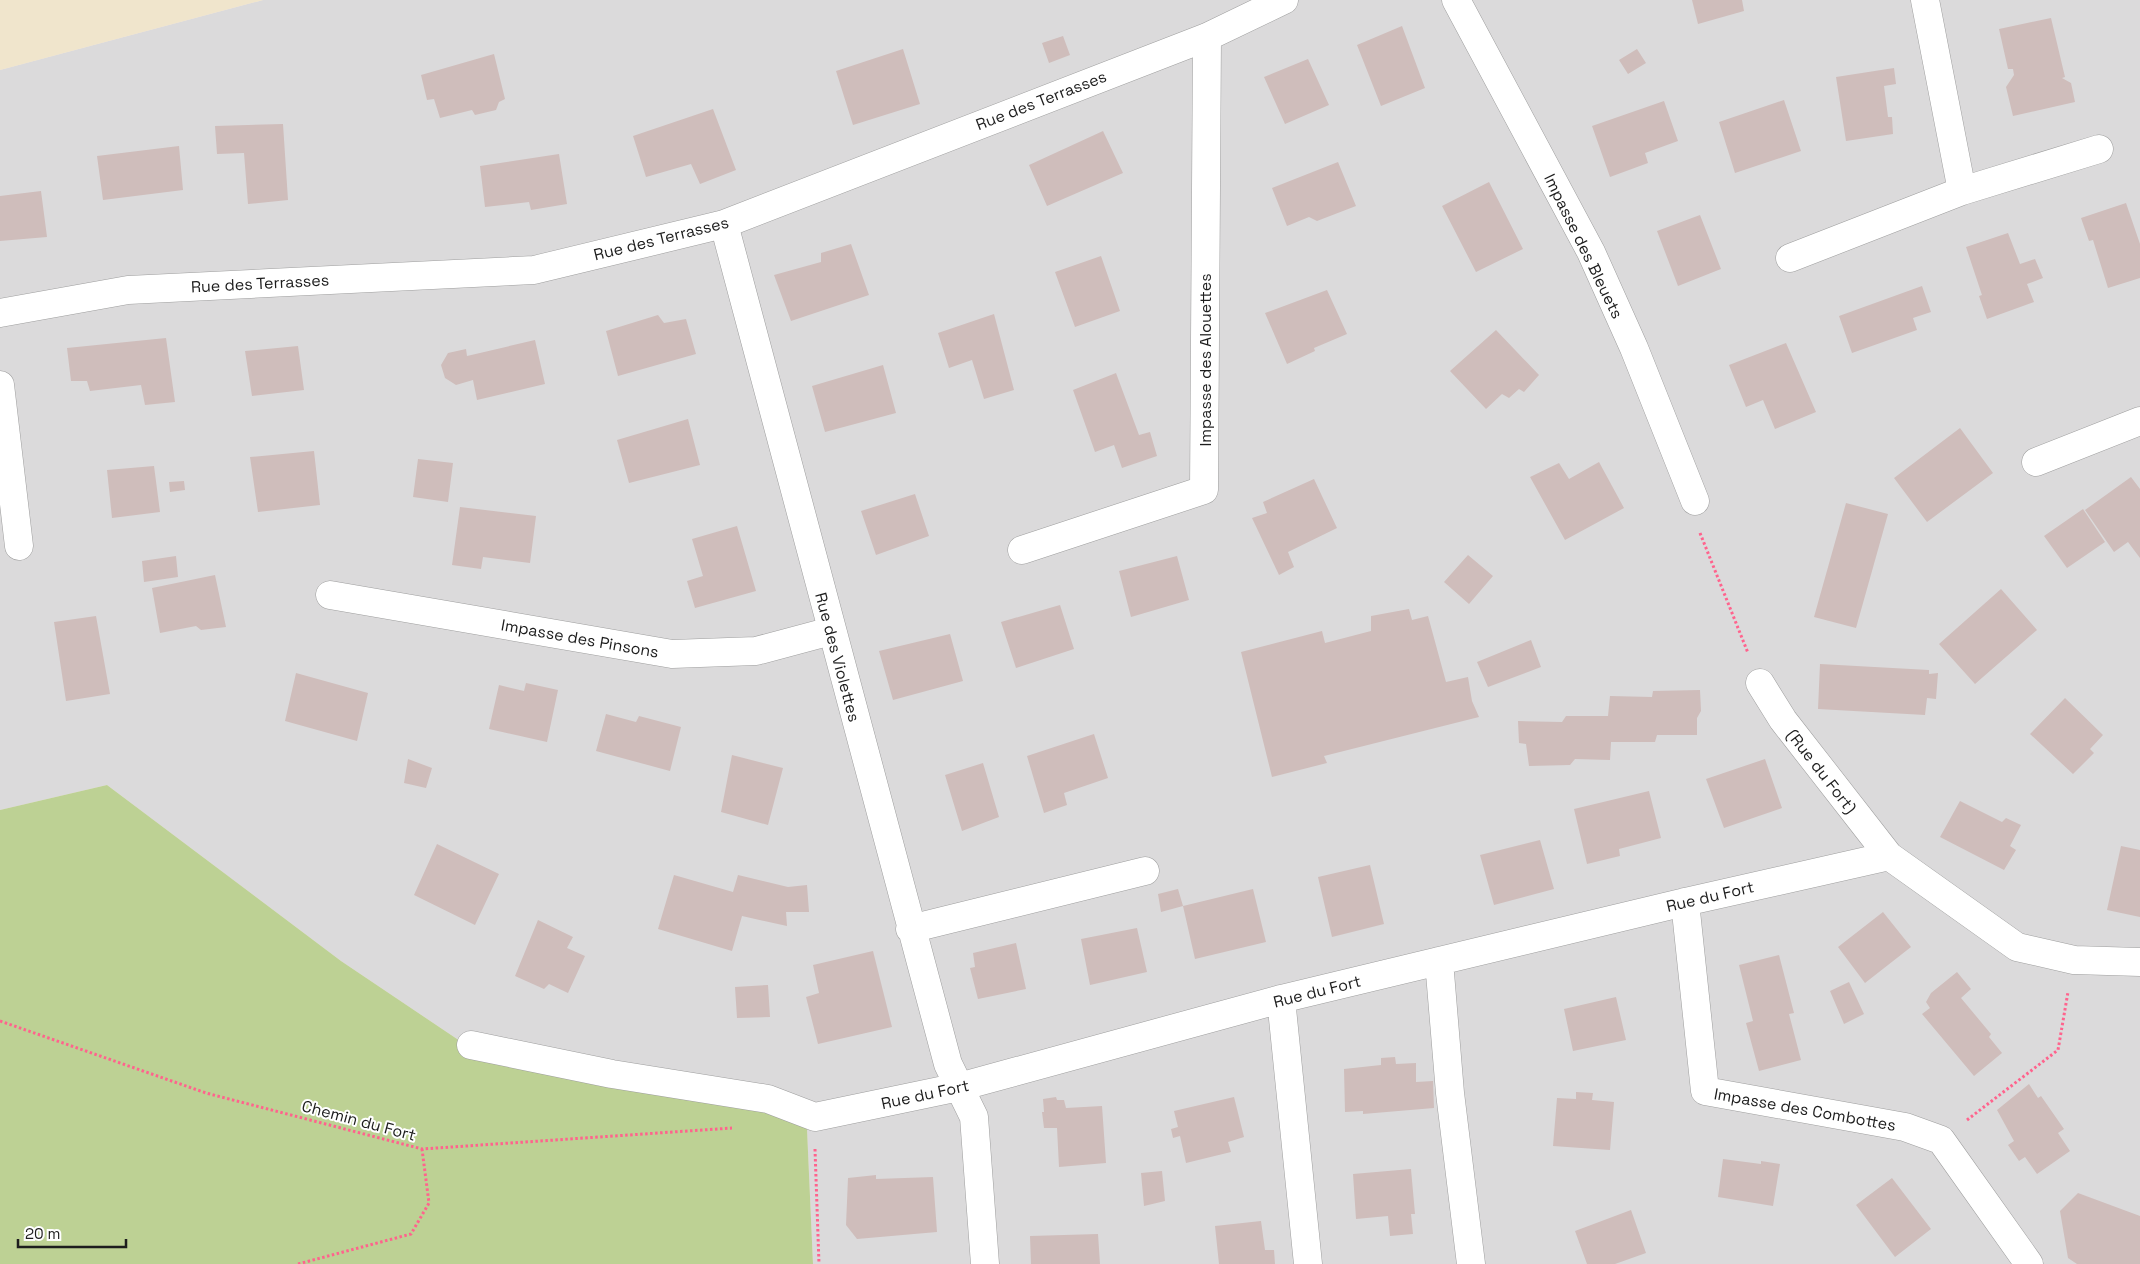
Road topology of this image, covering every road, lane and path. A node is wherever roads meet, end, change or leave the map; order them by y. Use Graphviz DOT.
graph roads {
  1 [pos="1284,0"];
  2 [pos="1456,0"];
  3 [pos="1925,0"];
  4 [pos="1207,37"];
  5 [pos="2099,149"];
  6 [pos="1962,191"];
  7 [pos="724,224"];
  8 [pos="1790,258"];
  9 [pos="0,314"];
  10 [pos="0,384"];
  11 [pos="2140,420"];
  12 [pos="2036,462"];
  13 [pos="1695,501"];
  14 [pos="19,546"];
  15 [pos="1022,550"];
  16 [pos="330,595"];
  17 [pos="831,631"];
  18 [pos="1760,683"];
  19 [pos="1889,856"];
  20 [pos="1145,871"];
  21 [pos="1685,902"];
  22 [pos="910,929"];
  23 [pos="2074,960"];
  24 [pos="1439,961"];
  25 [pos="2140,962"];
  26 [pos="1281,999"];
  27 [pos="0,1021"];
  28 [pos="471,1045"];
  29 [pos="959,1088"];
  30 [pos="815,1117"];
  31 [pos="740,1128"];
  32 [pos="1941,1140"];
  33 [pos="422,1149"];
  34 [pos="298,1264"];
  35 [pos="819,1264"];
  36 [pos="985,1264"];
  37 [pos="1308,1264"];
  38 [pos="1471,1264"];
  39 [pos="2030,1264"];
  1 -- 4 [label="street, Rue des Terrasses"];
  2 -- 13 [label="street, Impasse des Bleuets"];
  3 -- 6 [label="street"];
  4 -- 7 [label="street, Rue des Terrasses"];
  4 -- 15 [label="street, Impasse des Alouettes"];
  5 -- 6 [label="street"];
  6 -- 8 [label="street"];
  7 -- 9 [label="street, Rue des Terrasses"];
  7 -- 17 [label="street, Rue des Violettes"];
  10 -- 14 [label="street"];
  11 -- 12 [label="street"];
  13 -- 18 [label="path"];
  16 -- 17 [label="street, Impasse des Pinsons"];
  17 -- 22 [label="street, Rue des Violettes"];
  18 -- 19 [label="street, (Rue du Fort)"];
  19 -- 21 [label="street, Rue du Fort"];
  19 -- 23 [label="street"];
  20 -- 22 [label="street"];
  21 -- 24 [label="street, Rue du Fort"];
  21 -- 32 [label="street, Impasse des Combottes"];
  22 -- 29 [label="street, Rue des Violettes"];
  23 -- 25 [label="street"];
  23 -- 32 [label="path"];
  24 -- 26 [label="street, Rue du Fort"];
  24 -- 38 [label="street"];
  26 -- 29 [label="street, Rue du Fort"];
  26 -- 37 [label="street"];
  27 -- 33 [label="path, Chemin du Fort"];
  28 -- 30 [label="street"];
  29 -- 30 [label="street, Rue du Fort"];
  29 -- 36 [label="street, Rue des Violettes"];
  30 -- 35 [label="path"];
  31 -- 33 [label="path, Chemin du Fort"];
  32 -- 39 [label="street"];
  33 -- 34 [label="path"];
}
